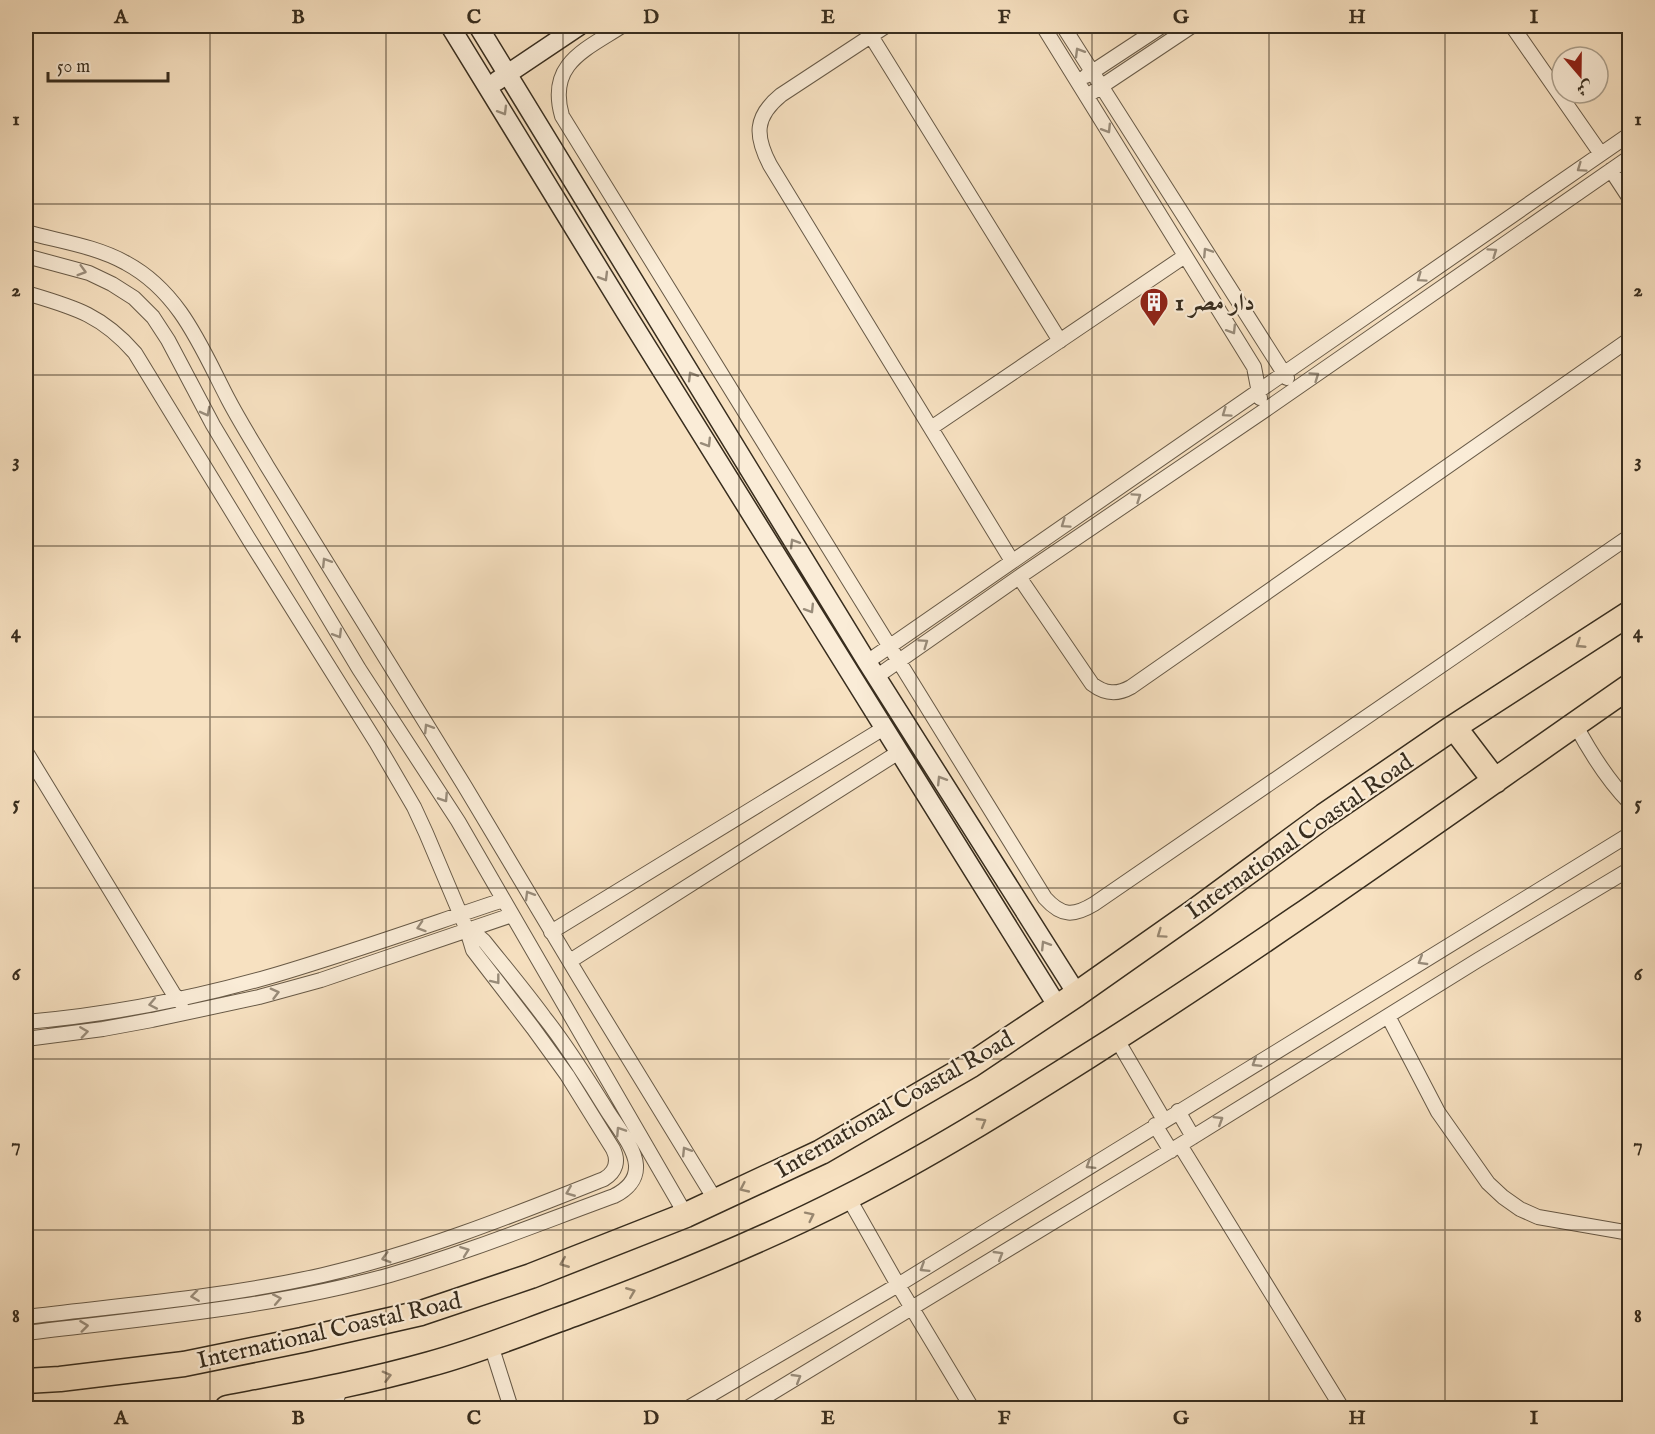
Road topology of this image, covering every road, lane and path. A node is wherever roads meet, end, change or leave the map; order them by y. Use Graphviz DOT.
graph roads {
  1 [pos="450,26"];
  2 [pos="478,26"];
  3 [pos="579,26"];
  4 [pos="622,26"];
  5 [pos="886,26"];
  6 [pos="1043,26"];
  7 [pos="1063,26"];
  8 [pos="1162,26"];
  9 [pos="1192,26"];
  10 [pos="1512,26"];
  11 [pos="871,36"];
  12 [pos="1092,73"];
  13 [pos="507,74"];
  14 [pos="1078,82"];
  15 [pos="488,87"];
  16 [pos="1101,87"];
  17 [pos="1087,96"];
  18 [pos="1629,134"];
  19 [pos="1601,154"];
  20 [pos="1629,157"];
  21 [pos="1611,170"];
  22 [pos="1629,199"];
  23 [pos="26,232"];
  24 [pos="26,256"];
  25 [pos="1185,256"];
  26 [pos="26,293"];
  27 [pos="1629,339"];
  28 [pos="1059,340"];
  29 [pos="1284,372"];
  30 [pos="1258,390"];
  31 [pos="1295,390"];
  32 [pos="1268,408"];
  33 [pos="931,428"];
  34 [pos="1629,536"];
  35 [pos="1012,561"];
  36 [pos="1019,577"];
  37 [pos="1629,612"];
  38 [pos="890,646"];
  39 [pos="899,661"];
  40 [pos="871,669"];
  41 [pos="1629,686"];
  42 [pos="1575,724"];
  43 [pos="1454,727"];
  44 [pos="884,728"];
  45 [pos="26,752"];
  46 [pos="899,752"];
  47 [pos="1495,781"];
  48 [pos="1629,803"];
  49 [pos="1629,834"];
  50 [pos="494,836"];
  51 [pos="474,849"];
  52 [pos="1629,869"];
  53 [pos="503,900"];
  54 [pos="460,914"];
  55 [pos="512,915"];
  56 [pos="467,930"];
  57 [pos="551,932"];
  58 [pos="570,961"];
  59 [pos="580,979"];
  60 [pos="558,991"];
  61 [pos="177,999"];
  62 [pos="1067,1000"];
  63 [pos="192,1012"];
  64 [pos="1388,1016"];
  65 [pos="26,1022"];
  66 [pos="1116,1038"];
  67 [pos="26,1039"];
  68 [pos="1178,1111"];
  69 [pos="1160,1122"];
  70 [pos="1193,1137"];
  71 [pos="1175,1148"];
  72 [pos="615,1169"];
  73 [pos="635,1173"];
  74 [pos="848,1197"];
  75 [pos="716,1201"];
  76 [pos="686,1215"];
  77 [pos="1629,1233"];
  78 [pos="898,1285"];
  79 [pos="911,1308"];
  80 [pos="26,1317"];
  81 [pos="26,1334"];
  82 [pos="491,1345"];
  83 [pos="26,1382"];
  84 [pos="338,1397"];
  85 [pos="270,1405"];
  86 [pos="227,1408"];
  87 [pos="511,1408"];
  88 [pos="688,1408"];
  89 [pos="747,1408"];
  90 [pos="972,1408"];
  91 [pos="1342,1408"];
  1 -- 15 [label="street"];
  2 -- 13 [label="street"];
  3 -- 13 [label="street"];
  4 -- 38 [label="street"];
  5 -- 11 [label="street"];
  6 -- 14 [label="street"];
  12 -- 7 [label="street, one-way"];
  8 -- 12 [label="street"];
  9 -- 16 [label="street"];
  10 -- 19 [label="street"];
  11 -- 28 [label="street"];
  11 -- 33 [label="street"];
  12 -- 14 [label="street"];
  12 -- 16 [label="street"];
  13 -- 15 [label="street"];
  40 -- 13 [label="street, one-way"];
  14 -- 17 [label="street"];
  15 -- 44 [label="street, one-way"];
  16 -- 17 [label="street"];
  29 -- 16 [label="street, one-way"];
  17 -- 25 [label="street, one-way"];
  18 -- 19 [label="street"];
  19 -- 29 [label="street, one-way"];
  20 -- 21 [label="street"];
  21 -- 22 [label="street"];
  31 -- 21 [label="street, one-way"];
  50 -- 23 [label="street, one-way"];
  24 -- 51 [label="street, one-way"];
  25 -- 28 [label="street"];
  25 -- 30 [label="street, one-way"];
  26 -- 54 [label="street"];
  27 -- 36 [label="street"];
  28 -- 33 [label="street"];
  29 -- 30 [label="street"];
  29 -- 31 [label="street"];
  30 -- 32 [label="street"];
  30 -- 35 [label="street, one-way"];
  31 -- 32 [label="street"];
  36 -- 32 [label="street, one-way"];
  33 -- 35 [label="street"];
  34 -- 39 [label="street"];
  35 -- 38 [label="street"];
  39 -- 36 [label="street, one-way"];
  37 -- 43 [label="highway, International Coastal Road, one-way"];
  38 -- 39 [label="street"];
  38 -- 40 [label="street"];
  39 -- 40 [label="street"];
  62 -- 40 [label="street, one-way"];
  41 -- 42 [label="highway"];
  42 -- 47 [label="highway"];
  42 -- 48 [label="street"];
  43 -- 47 [label="highway"];
  43 -- 62 [label="highway, International Coastal Road, one-way"];
  44 -- 46 [label="street"];
  44 -- 57 [label="street"];
  45 -- 61 [label="street"];
  46 -- 58 [label="street"];
  46 -- 62 [label="street"];
  47 -- 66 [label="highway"];
  49 -- 68 [label="street, one-way"];
  50 -- 51 [label="street"];
  57 -- 50 [label="street, one-way"];
  51 -- 53 [label="street"];
  52 -- 64 [label="street"];
  53 -- 54 [label="street"];
  53 -- 55 [label="street"];
  54 -- 56 [label="street"];
  54 -- 61 [label="street, one-way"];
  55 -- 56 [label="street"];
  55 -- 60 [label="street"];
  63 -- 56 [label="street, one-way"];
  56 -- 72 [label="street, one-way"];
  73 -- 56 [label="street, one-way"];
  57 -- 58 [label="street"];
  58 -- 59 [label="street"];
  59 -- 60 [label="street"];
  75 -- 59 [label="street, one-way"];
  60 -- 76 [label="street"];
  61 -- 63 [label="street"];
  61 -- 65 [label="street, one-way"];
  62 -- 75 [label="highway, International Coastal Road, one-way"];
  67 -- 63 [label="street, one-way"];
  70 -- 64 [label="street, one-way"];
  64 -- 77 [label="street"];
  66 -- 69 [label="street"];
  74 -- 66 [label="highway, one-way"];
  68 -- 69 [label="street"];
  68 -- 70 [label="street"];
  69 -- 71 [label="street"];
  69 -- 78 [label="street, one-way"];
  70 -- 71 [label="street"];
  79 -- 71 [label="street, one-way"];
  71 -- 91 [label="street"];
  72 -- 73 [label="street"];
  72 -- 80 [label="street, one-way"];
  81 -- 73 [label="street, one-way"];
  74 -- 78 [label="street"];
  82 -- 74 [label="highway, one-way"];
  75 -- 76 [label="highway, International Coastal Road"];
  76 -- 83 [label="highway, International Coastal Road, one-way"];
  78 -- 79 [label="street"];
  78 -- 88 [label="street"];
  89 -- 79 [label="street, one-way"];
  79 -- 90 [label="street"];
  84 -- 82 [label="highway, one-way"];
  82 -- 87 [label="street"];
  84 -- 85 [label="highway"];
  85 -- 86 [label="highway"];
}
